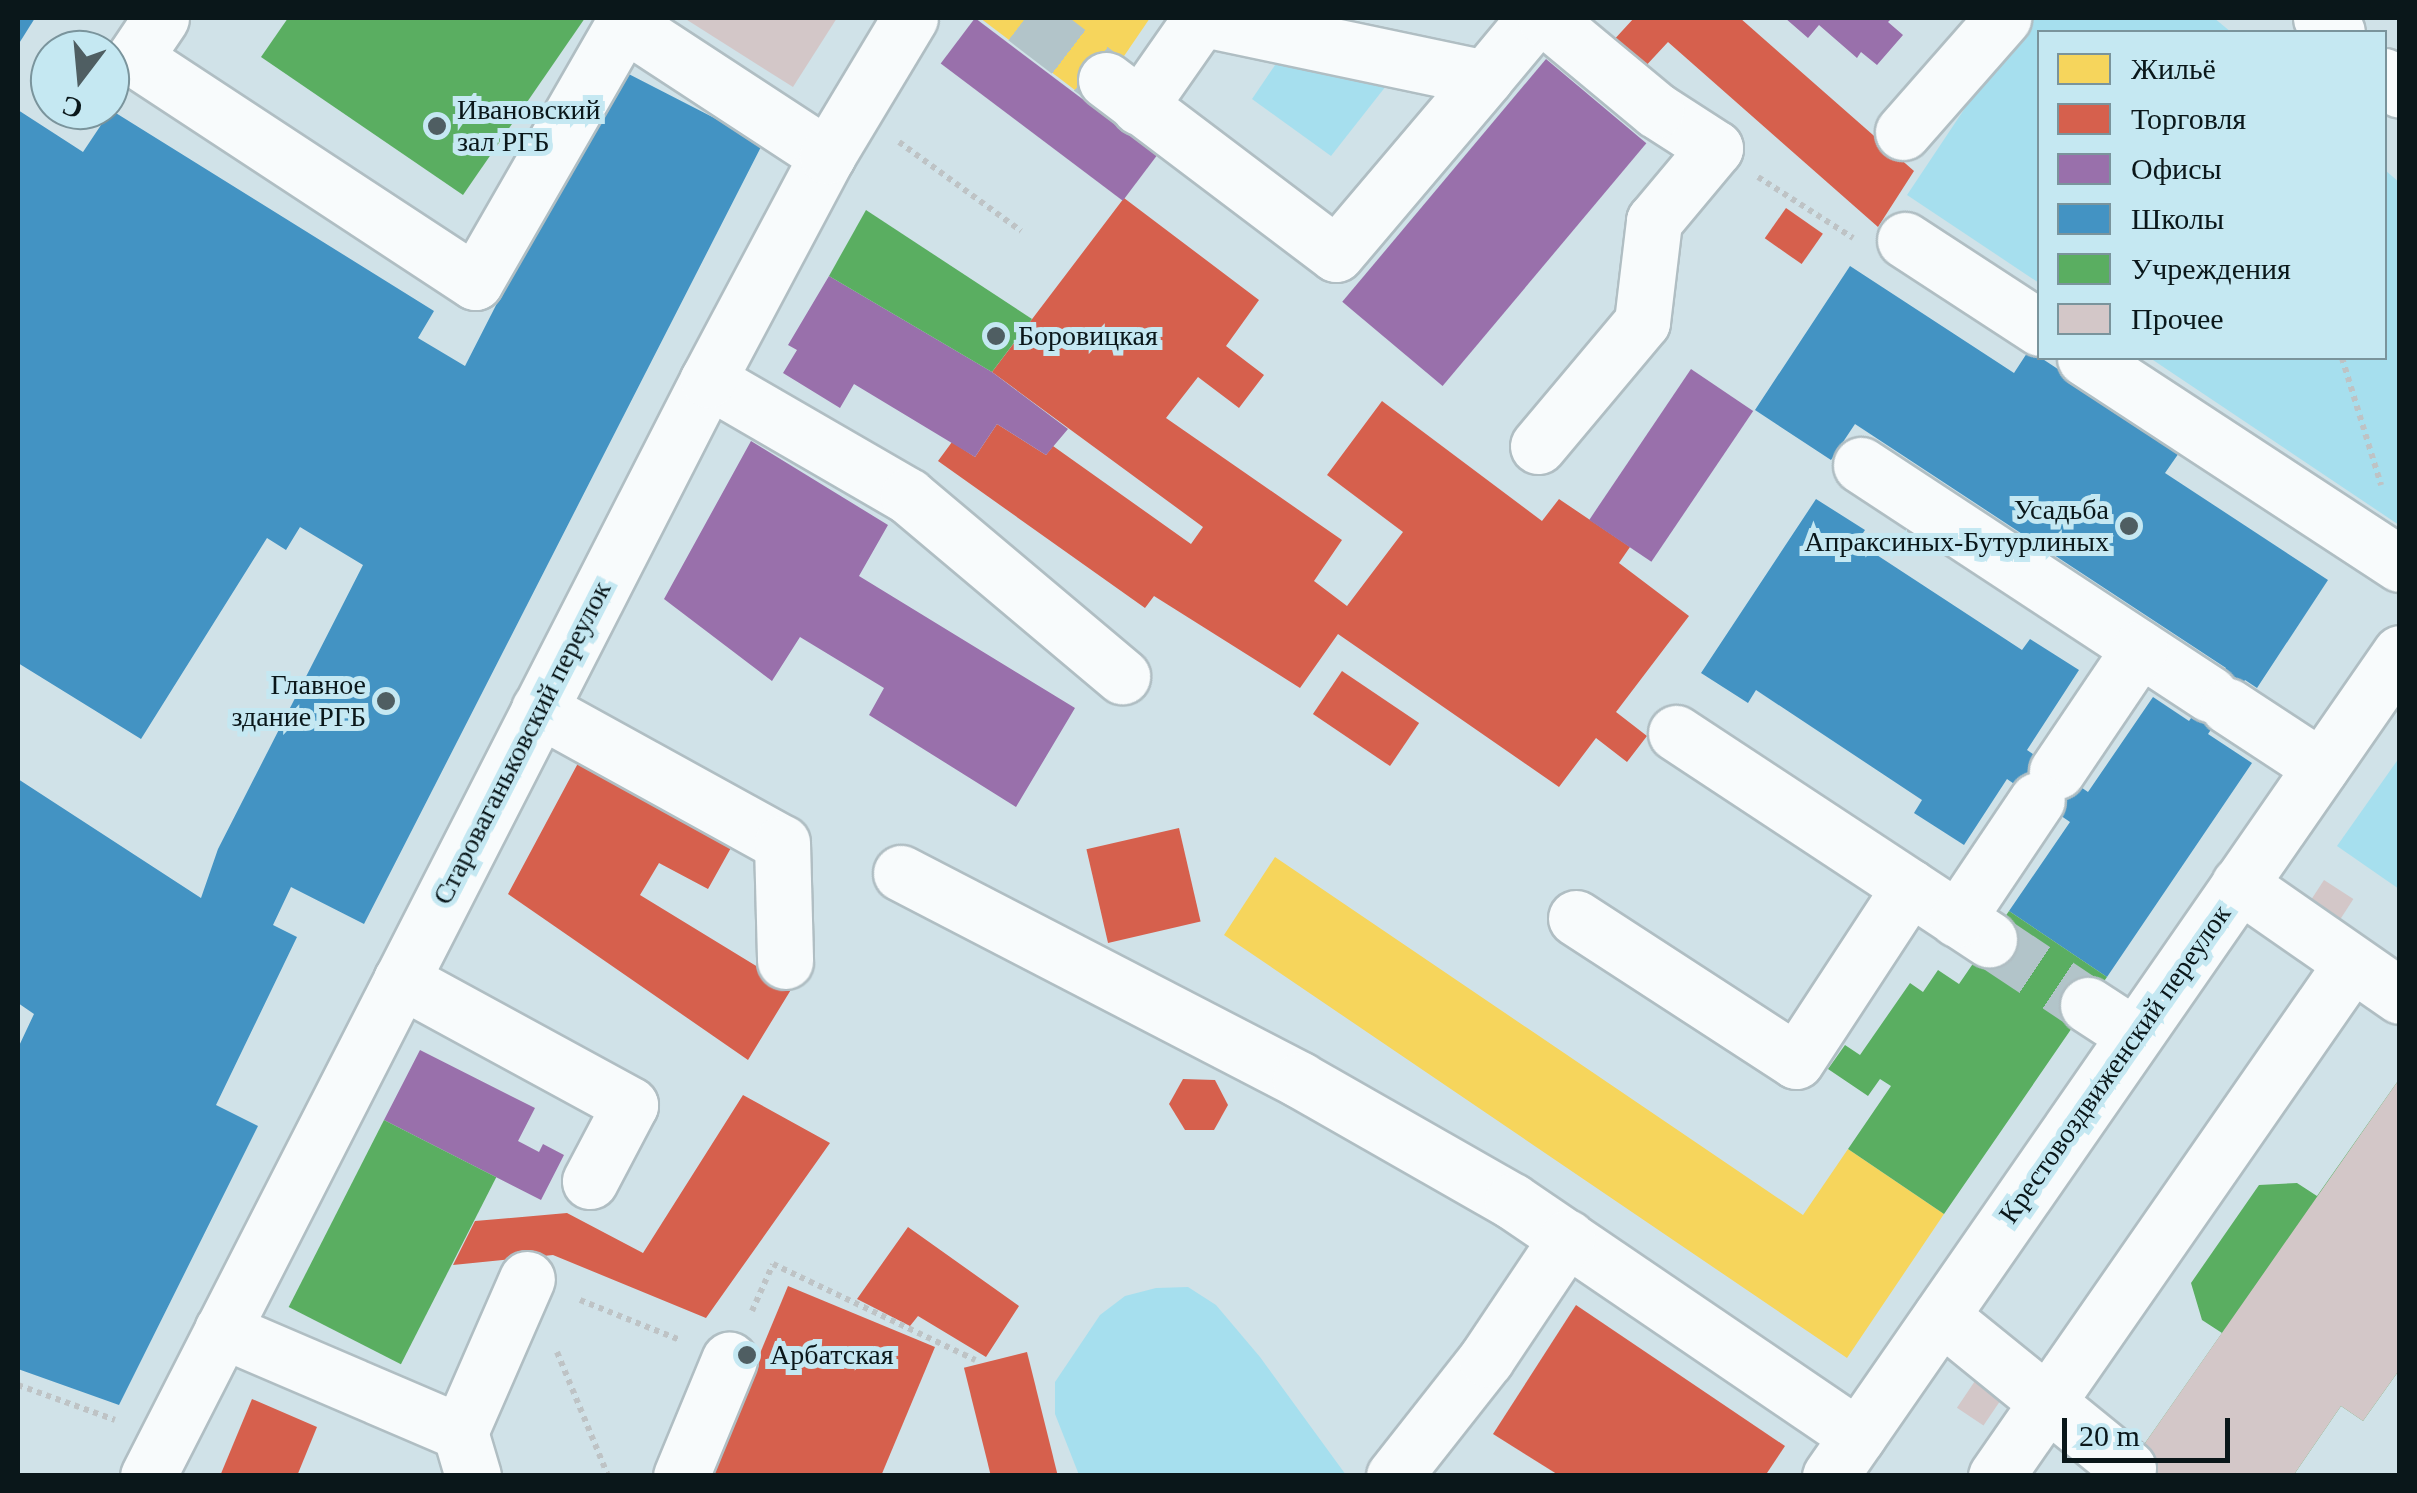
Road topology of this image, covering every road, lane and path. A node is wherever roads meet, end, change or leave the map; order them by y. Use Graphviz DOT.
graph roads {
  1 [pos="160,18"];
  2 [pos="910,18"];
  3 [pos="1200,18"];
  4 [pos="1535,18"];
  5 [pos="1546,18"];
  6 [pos="2003,18"];
  7 [pos="626,20"];
  8 [pos="1485,78"];
  9 [pos="1903,132"];
  10 [pos="1715,148"];
  11 [pos="913,152"];
  12 [pos="827,156"];
  13 [pos="1022,231"];
  14 [pos="1905,240"];
  15 [pos="2037,326"];
  16 [pos="2088,360"];
  17 [pos="2343,360"];
  18 [pos="708,380"];
  19 [pos="1538,446"];
  20 [pos="1861,465"];
  21 [pos="2386,502"];
  22 [pos="2400,564"];
  23 [pos="2140,648"];
  24 [pos="2400,652"];
  25 [pos="1122,676"];
  26 [pos="539,709"];
  27 [pos="1676,733"];
  28 [pos="2321,766"];
  29 [pos="901,873"];
  30 [pos="2240,884"];
  31 [pos="1910,887"];
  32 [pos="1576,918"];
  33 [pos="785,961"];
  34 [pos="2352,963"];
  35 [pos="402,980"];
  36 [pos="2400,996"];
  37 [pos="2088,1004"];
  38 [pos="2134,1036"];
  39 [pos="590,1181"];
  40 [pos="1567,1238"];
  41 [pos="528,1280"];
  42 [pos="1941,1316"];
  43 [pos="222,1330"];
  44 [pos="730,1360"];
  45 [pos="975,1360"];
  46 [pos="18,1385"];
  47 [pos="2047,1402"];
  48 [pos="122,1422"];
  49 [pos="467,1454"];
  50 [pos="1844,1456"];
  51 [pos="2128,1468"];
  52 [pos="148,1476"];
  53 [pos="608,1476"];
  54 [pos="682,1476"];
  55 [pos="1394,1476"];
  56 [pos="1996,1476"];
  1 -- 7 [label="street"];
  2 -- 12 [label="street, Староваганьковский переулок"];
  3 -- 8 [label="street"];
  3 -- 8 [label="street"];
  4 -- 8 [label="street"];
  5 -- 10 [label="street"];
  6 -- 9 [label="street"];
  7 -- 12 [label="street"];
  10 -- 14 [label="path"];
  10 -- 19 [label="street"];
  11 -- 13 [label="path"];
  12 -- 18 [label="street, Староваганьковский переулок"];
  14 -- 15 [label="street"];
  16 -- 22 [label="street"];
  17 -- 21 [label="path"];
  18 -- 25 [label="street"];
  18 -- 26 [label="street, Староваганьковский переулок"];
  20 -- 23 [label="street"];
  23 -- 28 [label="street"];
  23 -- 31 [label="street"];
  24 -- 28 [label="street, Крестовоздвиженский переулок"];
  26 -- 33 [label="street"];
  26 -- 35 [label="street, Староваганьковский переулок"];
  27 -- 31 [label="street"];
  28 -- 30 [label="street, Крестовоздвиженский переулок"];
  29 -- 40 [label="street"];
  30 -- 34 [label="street"];
  30 -- 38 [label="street, Крестовоздвиженский переулок"];
  31 -- 32 [label="street"];
  34 -- 36 [label="street"];
  34 -- 47 [label="street"];
  35 -- 39 [label="street"];
  35 -- 43 [label="street, Староваганьковский переулок"];
  37 -- 38 [label="street"];
  38 -- 42 [label="street, Крестовоздвиженский переулок"];
  40 -- 50 [label="street"];
  40 -- 55 [label="street"];
  41 -- 44 [label="path"];
  41 -- 49 [label="street"];
  41 -- 53 [label="path"];
  42 -- 47 [label="street"];
  42 -- 50 [label="street, Крестовоздвиженский переулок"];
  43 -- 49 [label="street"];
  43 -- 52 [label="street, Староваганьковский переулок"];
  44 -- 45 [label="path"];
  44 -- 54 [label="street"];
  46 -- 48 [label="path"];
  47 -- 51 [label="street"];
  47 -- 56 [label="street"];
}
